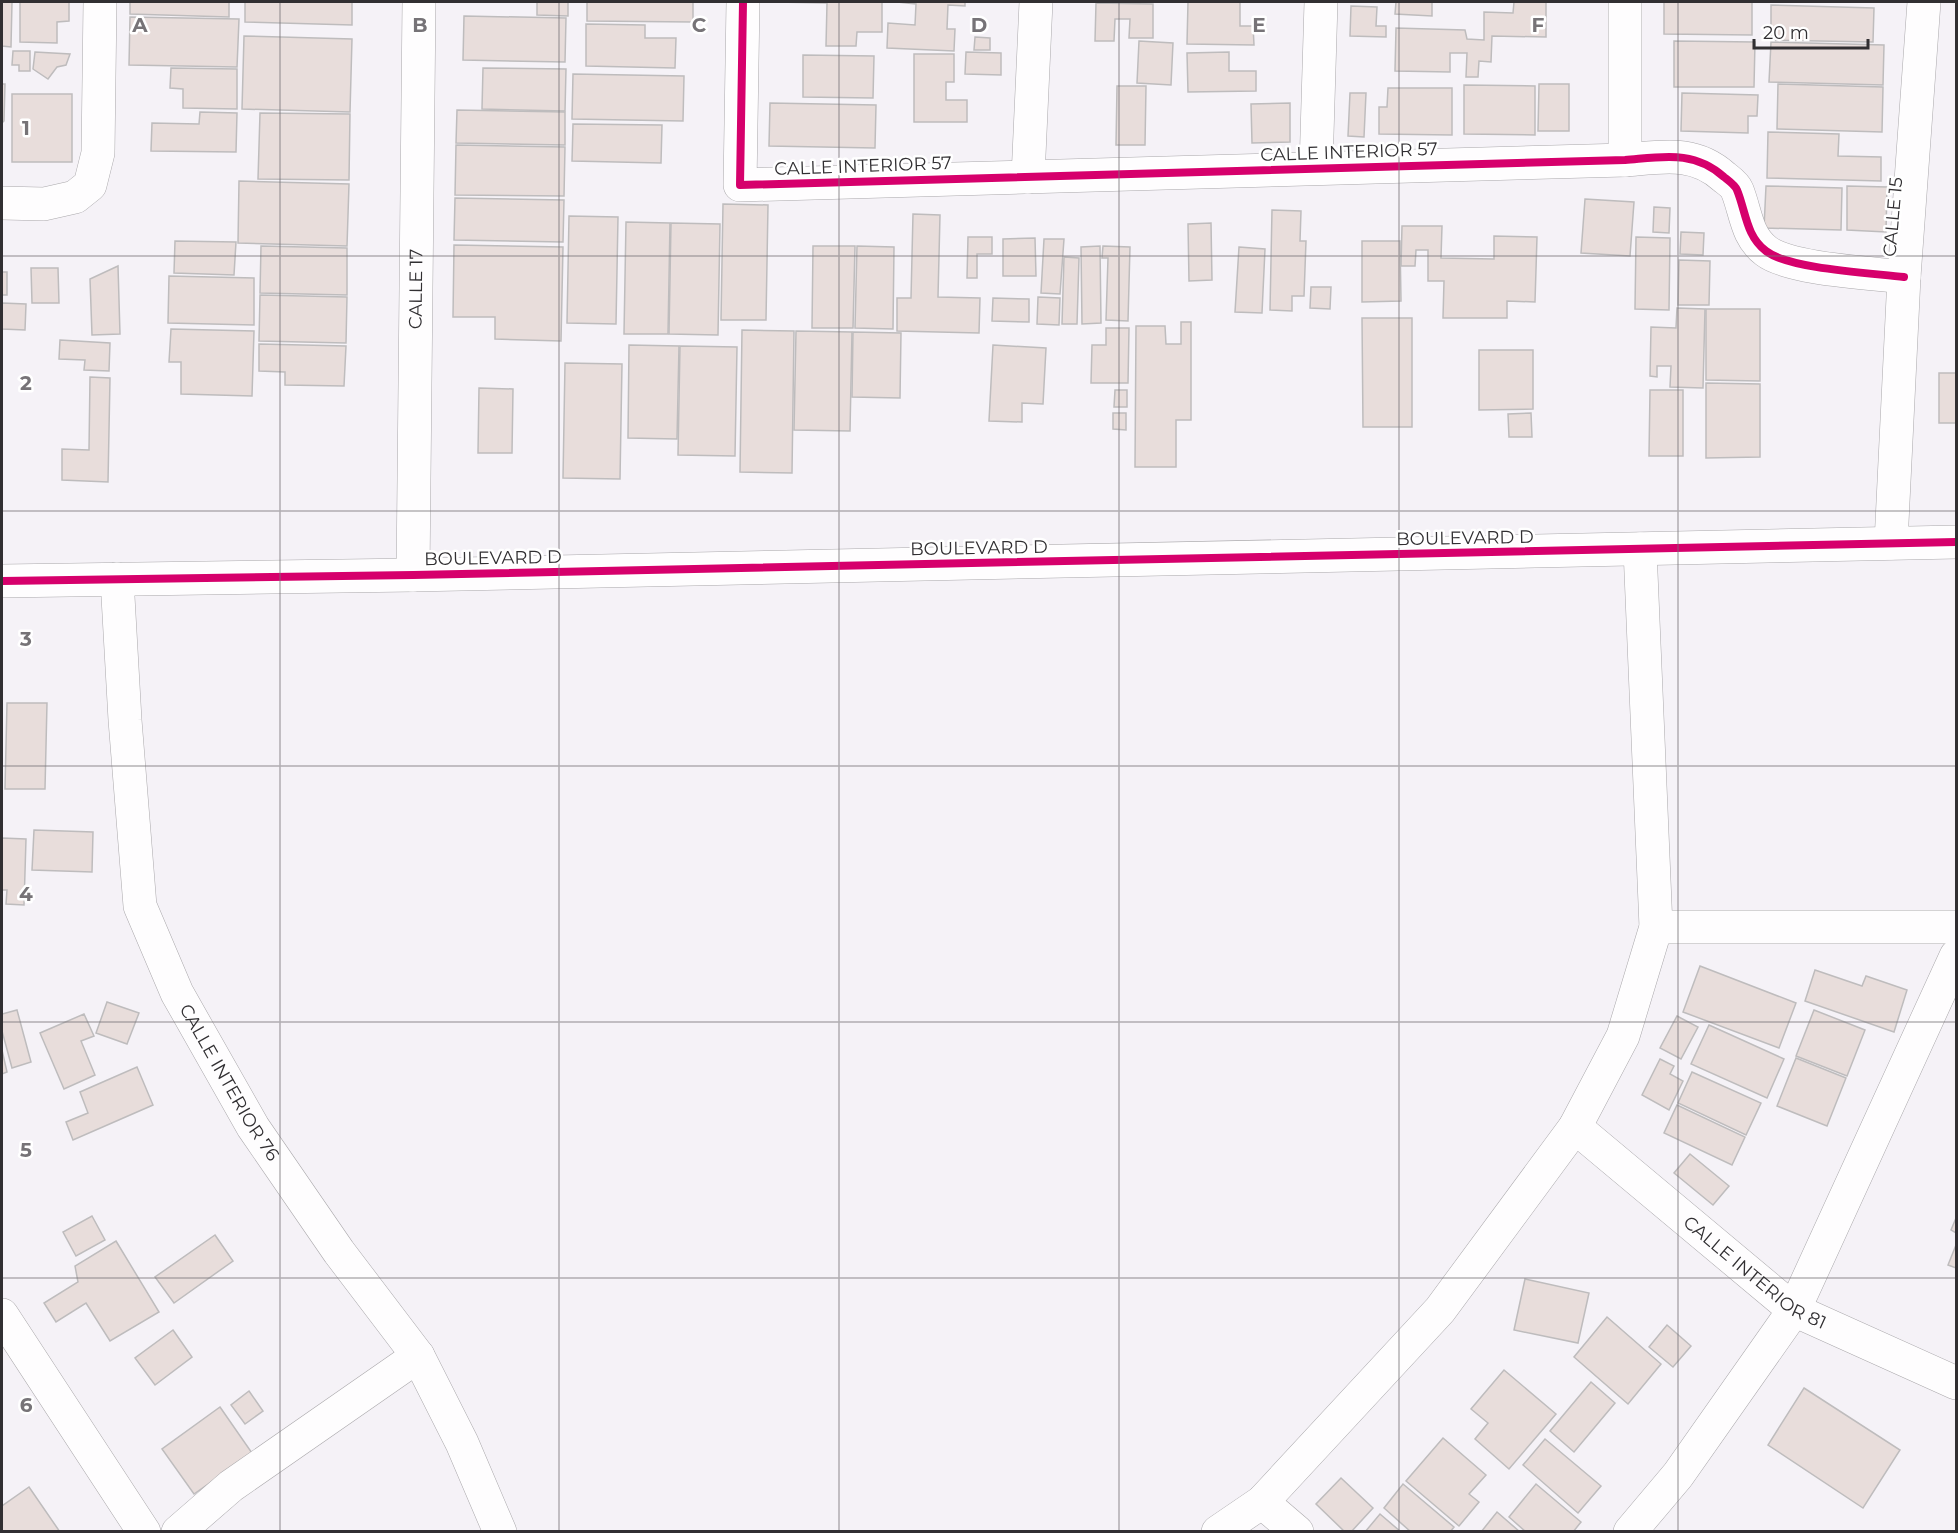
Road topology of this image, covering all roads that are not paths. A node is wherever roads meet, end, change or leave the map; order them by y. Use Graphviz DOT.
graph roads {
  1 [pos="100,2"];
  2 [pos="419,2"];
  3 [pos="743,2"];
  4 [pos="1036,2"];
  5 [pos="1321,2"];
  6 [pos="1625,2"];
  7 [pos="1924,2"];
  8 [pos="1625,160"];
  9 [pos="1316,168"];
  10 [pos="1028,177"];
  11 [pos="2,203"];
  12 [pos="1904,277"];
  13 [pos="1956,542"];
  14 [pos="1891,543"];
  15 [pos="1640,549"];
  16 [pos="413,575"];
  17 [pos="117,579"];
  18 [pos="2,581"];
  19 [pos="1656,927"];
  20 [pos="1956,927"];
  21 [pos="1956,956"];
  22 [pos="1575,1127"];
  23 [pos="1794,1310"];
  24 [pos="2,1315"];
  25 [pos="418,1356"];
  26 [pos="1956,1383"];
  27 [pos="487,1499"];
  28 [pos="1262,1502"];
  29 [pos="144,1532"];
  30 [pos="178,1532"];
  31 [pos="501,1532"];
  32 [pos="525,1532"];
  33 [pos="1218,1532"];
  34 [pos="1297,1532"];
  35 [pos="1630,1532"];
  1 -- 11 [label="street"];
  2 -- 16 [label="street, CALLE 17"];
  3 -- 10 [label="street, CALLE INTERIOR 57"];
  4 -- 10 [label="street"];
  5 -- 9 [label="street"];
  6 -- 8 [label="street"];
  7 -- 12 [label="street, CALLE 15"];
  8 -- 9 [label="street, CALLE INTERIOR 57"];
  8 -- 12 [label="street, CALLE INTERIOR 57"];
  9 -- 10 [label="street, CALLE INTERIOR 57"];
  12 -- 14 [label="street, CALLE 15"];
  13 -- 14 [label="street, BOULEVARD D"];
  14 -- 15 [label="street, BOULEVARD D"];
  15 -- 16 [label="street, BOULEVARD D"];
  15 -- 19 [label="street"];
  16 -- 17 [label="street, BOULEVARD D"];
  17 -- 18 [label="street, BOULEVARD D"];
  17 -- 25 [label="street, CALLE INTERIOR 76"];
  19 -- 20 [label="street"];
  19 -- 22 [label="street"];
  21 -- 23 [label="street"];
  22 -- 23 [label="street, CALLE INTERIOR 81"];
  22 -- 28 [label="street"];
  23 -- 26 [label="street, CALLE INTERIOR 81"];
  23 -- 35 [label="street"];
  24 -- 29 [label="street"];
  25 -- 27 [label="street, CALLE INTERIOR 76"];
  25 -- 30 [label="street"];
  27 -- 31 [label="street, CALLE INTERIOR 76"];
  27 -- 32 [label="street"];
  28 -- 33 [label="street"];
  28 -- 34 [label="street"];
}
